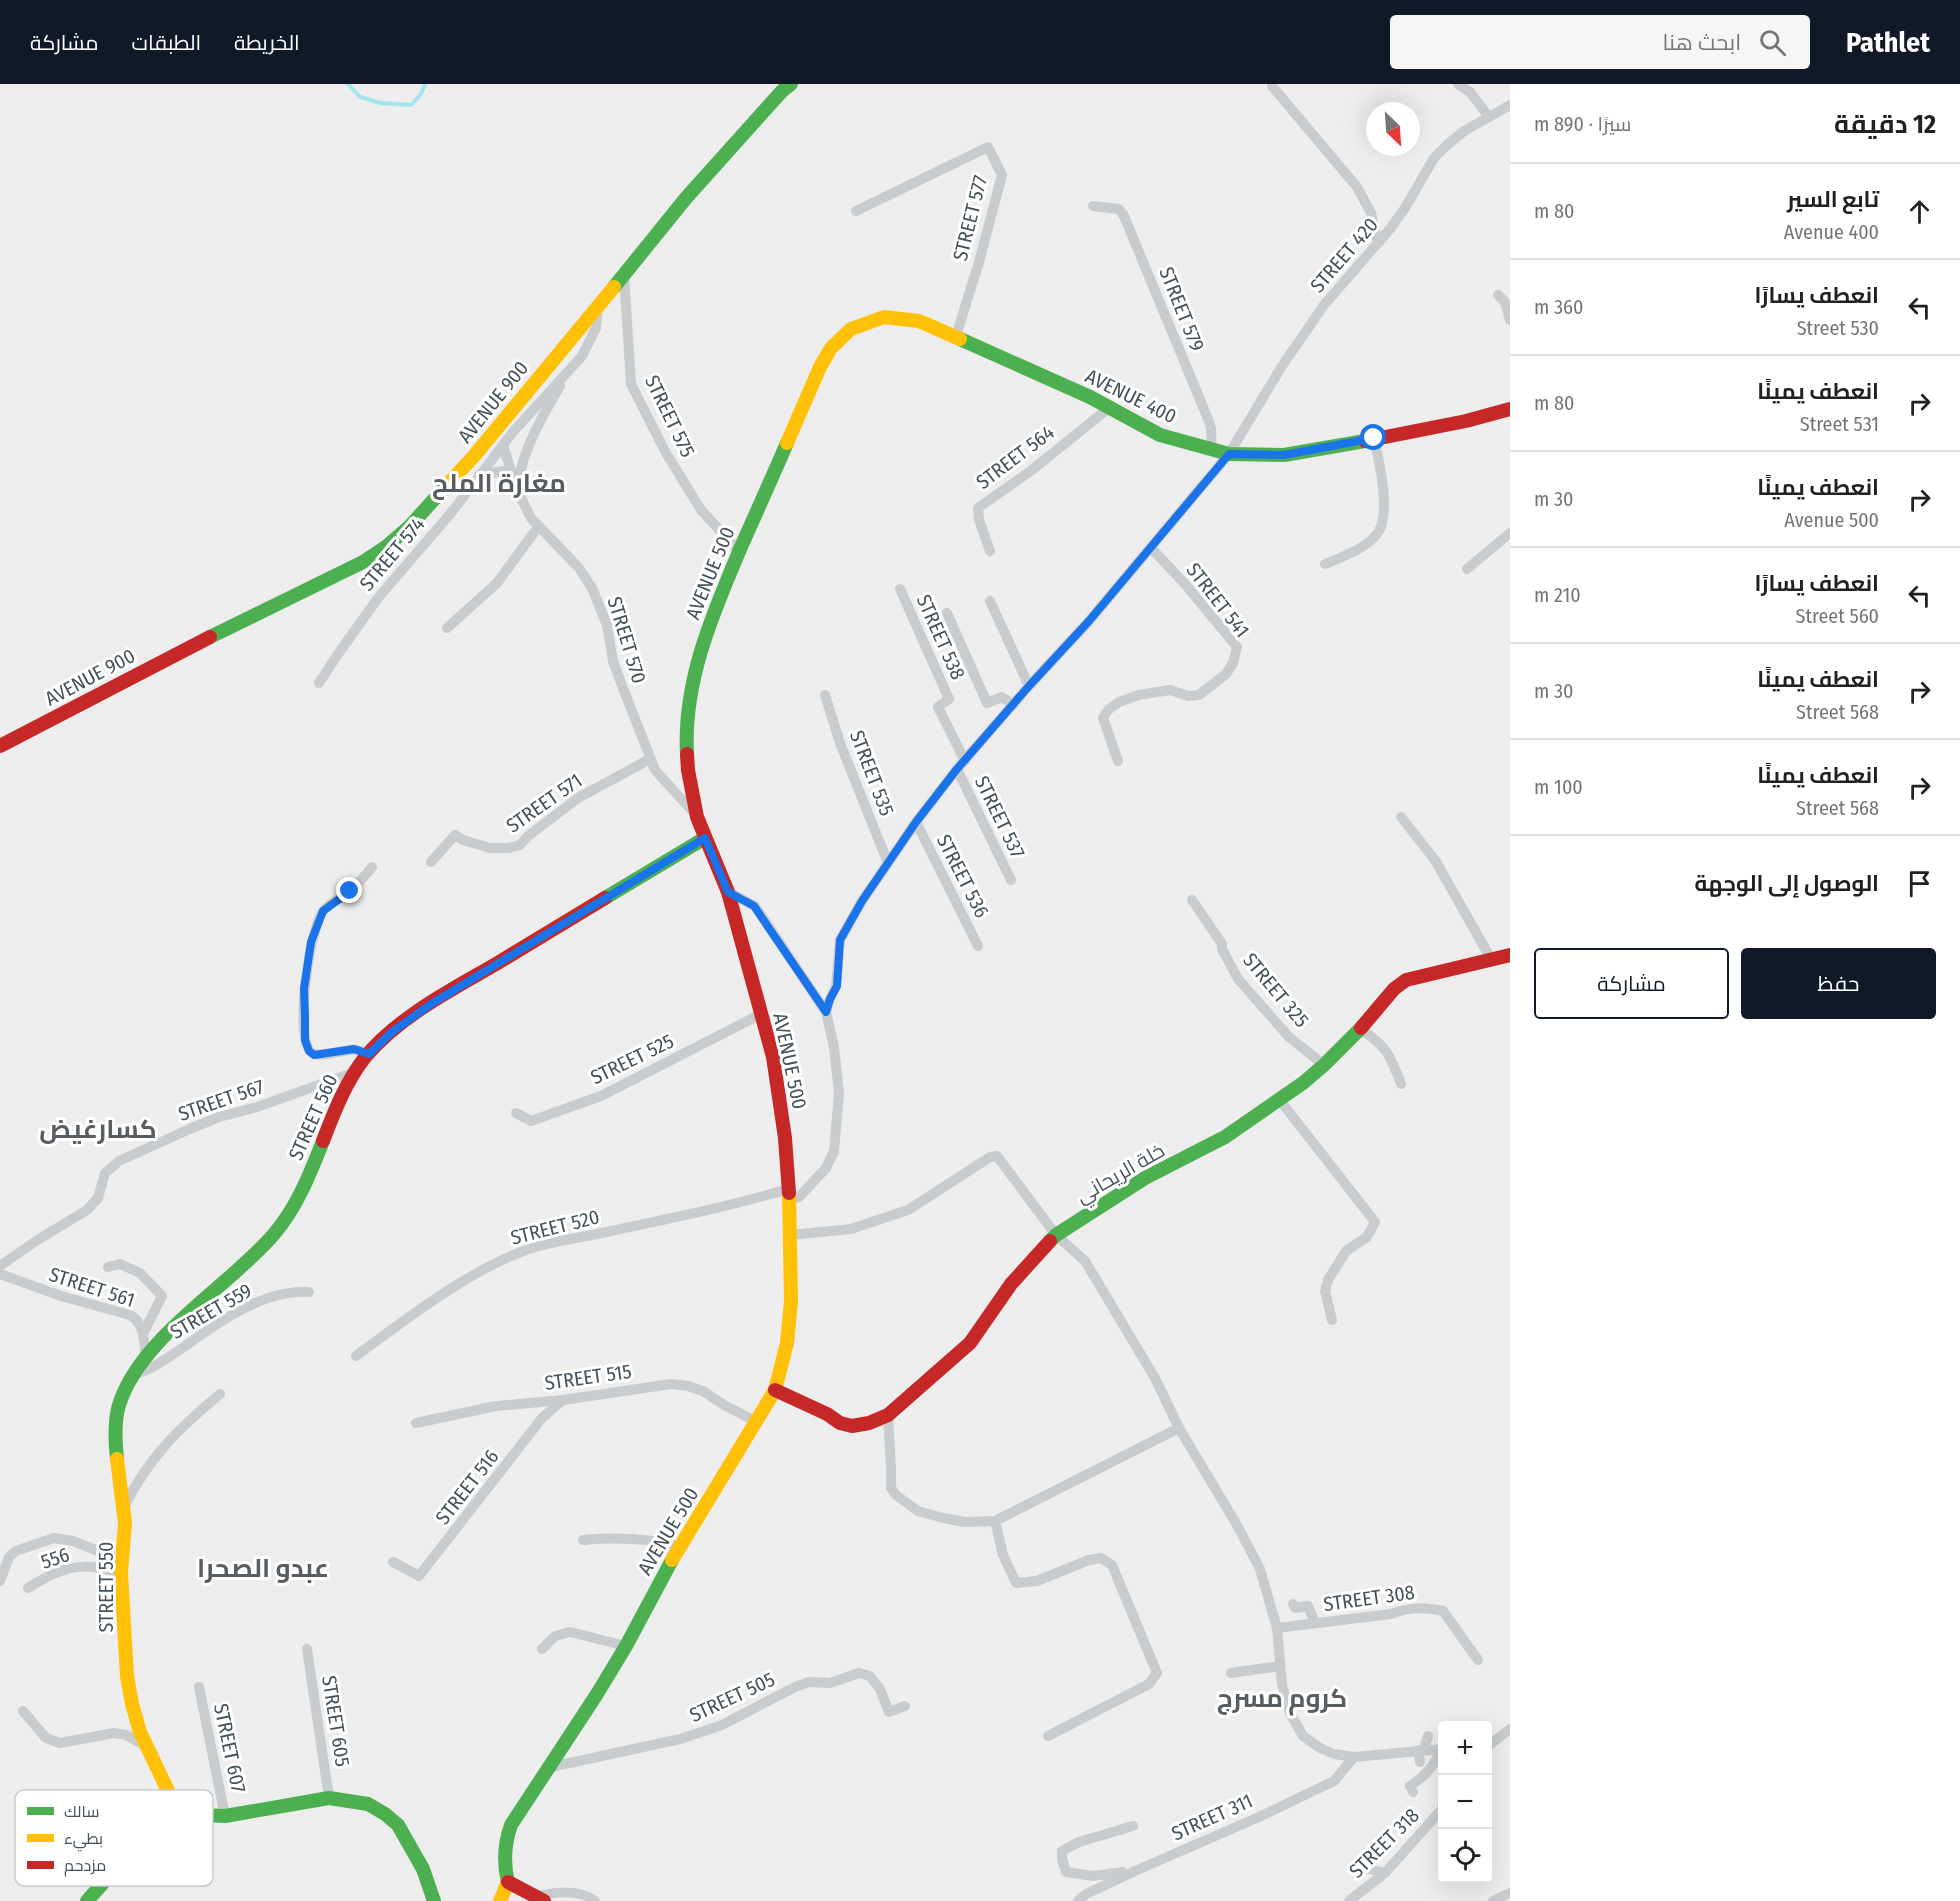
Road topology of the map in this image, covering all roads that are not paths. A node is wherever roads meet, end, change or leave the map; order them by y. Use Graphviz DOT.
graph roads {
  1 [pos="792,84"];
  2 [pos="1458,84"];
  3 [pos="1272,86"];
  4 [pos="1510,105"];
  5 [pos="1489,117"];
  6 [pos="1093,206"];
  7 [pos="856,211"];
  8 [pos="1378,243"];
  9 [pos="624,275"];
  10 [pos="1498,295"];
  11 [pos="598,307"];
  12 [pos="1510,321"];
  13 [pos="956,336"];
  14 [pos="567,374"];
  15 [pos="1110,407"];
  16 [pos="1510,409"];
  17 [pos="1374,438"];
  18 [pos="503,445"];
  19 [pos="1212,450"];
  20 [pos="1229,454"];
  21 [pos="479,475"];
  22 [pos="517,490"];
  23 [pos="538,527"];
  24 [pos="1510,533"];
  25 [pos="1151,548"];
  26 [pos="739,551"];
  27 [pos="990,551"];
  28 [pos="1325,564"];
  29 [pos="1467,569"];
  30 [pos="900,589"];
  31 [pos="990,601"];
  32 [pos="947,613"];
  33 [pos="447,628"];
  34 [pos="319,683"];
  35 [pos="1029,686"];
  36 [pos="825,695"];
  37 [pos="1013,705"];
  38 [pos="0,746"];
  39 [pos="650,759"];
  40 [pos="1118,761"];
  41 [pos="961,765"];
  42 [pos="697,816"];
  43 [pos="1401,817"];
  44 [pos="916,822"];
  45 [pos="705,838"];
  46 [pos="431,862"];
  47 [pos="888,863"];
  48 [pos="372,867"];
  49 [pos="1011,880"];
  50 [pos="728,892"];
  51 [pos="1192,900"];
  52 [pos="978,946"];
  53 [pos="1510,955"];
  54 [pos="1491,959"];
  55 [pos="826,1012"];
  56 [pos="761,1014"];
  57 [pos="1360,1029"];
  58 [pos="369,1054"];
  59 [pos="1324,1065"];
  60 [pos="355,1072"];
  61 [pos="1401,1083"];
  62 [pos="1279,1099"];
  63 [pos="516,1113"];
  64 [pos="789,1195"];
  65 [pos="790,1235"];
  66 [pos="1056,1235"];
  67 [pos="0,1266"];
  68 [pos="108,1267"];
  69 [pos="0,1274"];
  70 [pos="309,1292"];
  71 [pos="1332,1320"];
  72 [pos="143,1334"];
  73 [pos="356,1356"];
  74 [pos="146,1358"];
  75 [pos="136,1374"];
  76 [pos="775,1390"];
  77 [pos="220,1394"];
  78 [pos="563,1400"];
  79 [pos="888,1415"];
  80 [pos="757,1422"];
  81 [pos="416,1423"];
  82 [pos="1179,1428"];
  83 [pos="124,1507"];
  84 [pos="995,1521"];
  85 [pos="584,1540"];
  86 [pos="680,1546"];
  87 [pos="121,1560"];
  88 [pos="393,1562"];
  89 [pos="0,1581"];
  90 [pos="123,1586"];
  91 [pos="28,1588"];
  92 [pos="1293,1604"];
  93 [pos="1315,1623"];
  94 [pos="1277,1628"];
  95 [pos="626,1646"];
  96 [pos="307,1649"];
  97 [pos="542,1649"];
  98 [pos="1478,1660"];
  99 [pos="1280,1666"];
  100 [pos="1231,1673"];
  101 [pos="199,1687"];
  102 [pos="905,1706"];
  103 [pos="23,1711"];
  104 [pos="1510,1729"];
  105 [pos="1048,1736"];
  106 [pos="1428,1736"];
  107 [pos="1492,1743"];
  108 [pos="146,1746"];
  109 [pos="1421,1749"];
  110 [pos="1438,1749"];
  111 [pos="1354,1757"];
  112 [pos="1438,1757"];
  113 [pos="1420,1762"];
  114 [pos="551,1767"];
  115 [pos="167,1790"];
  116 [pos="1413,1792"];
  117 [pos="329,1798"];
  118 [pos="213,1815"];
  119 [pos="1438,1815"];
  120 [pos="225,1816"];
  121 [pos="1133,1826"];
  122 [pos="1361,1867"];
  123 [pos="1135,1871"];
  124 [pos="1385,1873"];
  125 [pos="508,1882"];
  126 [pos="100,1886"];
  127 [pos="1510,1893"];
  128 [pos="539,1899"];
  129 [pos="87,1901"];
  130 [pos="434,1901"];
  131 [pos="500,1901"];
  132 [pos="595,1901"];
  133 [pos="1078,1901"];
  134 [pos="1348,1901"];
  135 [pos="1493,1901"];
  1 -- 9 [label="main road, AVENUE 900"];
  2 -- 5 [label="street"];
  3 -- 8 [label="street"];
  4 -- 5 [label="street, STREET 420"];
  5 -- 8 [label="street, STREET 420"];
  6 -- 19 [label="street, STREET 579"];
  7 -- 13 [label="street, STREET 577"];
  8 -- 20 [label="street, STREET 420"];
  9 -- 11 [label="main road, AVENUE 900"];
  9 -- 26 [label="street, STREET 575"];
  10 -- 12 [label="street"];
  11 -- 14 [label="street, STREET 574"];
  11 -- 38 [label="main road, AVENUE 900"];
  13 -- 15 [label="main road, AVENUE 400"];
  13 -- 26 [label="main road, AVENUE 500"];
  14 -- 18 [label="street, STREET 574"];
  14 -- 22 [label="street"];
  15 -- 19 [label="main road, AVENUE 400"];
  15 -- 27 [label="street, STREET 564"];
  16 -- 17 [label="main road, AVENUE 400"];
  17 -- 20 [label="main road, AVENUE 400"];
  17 -- 28 [label="street"];
  18 -- 21 [label="street, STREET 574"];
  18 -- 22 [label="street, STREET 570"];
  19 -- 20 [label="main road, AVENUE 400"];
  20 -- 25 [label="street, STREET 420"];
  21 -- 22 [label="street"];
  21 -- 34 [label="street, STREET 574"];
  22 -- 23 [label="street, STREET 570"];
  23 -- 33 [label="street"];
  23 -- 39 [label="street, STREET 570"];
  24 -- 29 [label="street"];
  25 -- 35 [label="street, STREET 420"];
  25 -- 40 [label="street, STREET 541"];
  26 -- 42 [label="main road, AVENUE 500"];
  30 -- 41 [label="street, STREET 538"];
  31 -- 35 [label="street"];
  32 -- 37 [label="street"];
  35 -- 37 [label="street, STREET 420"];
  36 -- 47 [label="street, STREET 535"];
  37 -- 41 [label="street, STREET 420"];
  39 -- 42 [label="street, STREET 570"];
  39 -- 46 [label="street, STREET 571"];
  41 -- 44 [label="street, STREET 420"];
  41 -- 49 [label="street, STREET 537"];
  42 -- 45 [label="main road, AVENUE 500"];
  43 -- 54 [label="street"];
  44 -- 47 [label="street, STREET 420"];
  44 -- 52 [label="street, STREET 536"];
  45 -- 50 [label="main road, AVENUE 500"];
  45 -- 58 [label="main road, STREET 560"];
  47 -- 55 [label="street, STREET 420"];
  48 -- 58 [label="street"];
  50 -- 55 [label="street"];
  50 -- 56 [label="main road, AVENUE 500"];
  51 -- 59 [label="street, STREET 325"];
  53 -- 54 [label="main road, خلة الريحاني"];
  54 -- 57 [label="main road, خلة الريحاني"];
  55 -- 64 [label="street"];
  56 -- 63 [label="street, STREET 525"];
  56 -- 64 [label="main road, AVENUE 500"];
  57 -- 59 [label="main road, خلة الريحاني"];
  57 -- 61 [label="street"];
  58 -- 60 [label="main road, STREET 560"];
  59 -- 62 [label="main road, خلة الريحاني"];
  60 -- 67 [label="street, STREET 567"];
  60 -- 74 [label="main road, STREET 560"];
  62 -- 66 [label="main road, خلة الريحاني"];
  62 -- 71 [label="street"];
  64 -- 65 [label="main road, AVENUE 500"];
  64 -- 73 [label="street, STREET 520"];
  65 -- 66 [label="street"];
  65 -- 76 [label="main road, AVENUE 500"];
  66 -- 79 [label="main road, خلة الريحاني"];
  66 -- 82 [label="street"];
  68 -- 72 [label="street"];
  69 -- 72 [label="street, STREET 561"];
  70 -- 75 [label="street, STREET 559"];
  72 -- 74 [label="street, STREET 561"];
  74 -- 75 [label="main road, STREET 550"];
  75 -- 83 [label="main road, STREET 550"];
  76 -- 79 [label="main road, خلة الريحاني"];
  76 -- 80 [label="main road, AVENUE 500"];
  77 -- 83 [label="street"];
  78 -- 80 [label="street, STREET 515"];
  78 -- 81 [label="street, STREET 515"];
  78 -- 88 [label="street, STREET 516"];
  79 -- 84 [label="street"];
  80 -- 86 [label="main road, AVENUE 500"];
  82 -- 84 [label="street"];
  82 -- 94 [label="street"];
  83 -- 87 [label="main road, STREET 550"];
  84 -- 105 [label="street"];
  85 -- 86 [label="street"];
  86 -- 95 [label="main road, AVENUE 500"];
  87 -- 89 [label="street"];
  87 -- 90 [label="main road, STREET 550"];
  90 -- 91 [label="street, 556"];
  90 -- 108 [label="main road, STREET 550"];
  92 -- 93 [label="street"];
  93 -- 94 [label="street, STREET 308"];
  93 -- 98 [label="street, STREET 308"];
  94 -- 99 [label="street"];
  95 -- 97 [label="street"];
  95 -- 114 [label="main road, AVENUE 500"];
  96 -- 117 [label="street, STREET 605"];
  99 -- 100 [label="street"];
  99 -- 111 [label="street"];
  101 -- 120 [label="street, STREET 607"];
  102 -- 114 [label="street, STREET 505"];
  103 -- 108 [label="street"];
  104 -- 107 [label="street"];
  106 -- 109 [label="street"];
  108 -- 115 [label="main road, STREET 550"];
  109 -- 110 [label="street"];
  109 -- 111 [label="street"];
  109 -- 113 [label="street"];
  111 -- 123 [label="street, STREET 311"];
  112 -- 116 [label="street"];
  114 -- 125 [label="main road, AVENUE 500"];
  117 -- 120 [label="main road"];
  117 -- 130 [label="main road"];
  118 -- 120 [label="main road"];
  119 -- 124 [label="street, STREET 318"];
  121 -- 123 [label="street"];
  122 -- 124 [label="street"];
  123 -- 133 [label="street, STREET 311"];
  124 -- 134 [label="street, STREET 318"];
  125 -- 128 [label="main road"];
  125 -- 131 [label="main road"];
  126 -- 129 [label="main road"];
  127 -- 135 [label="street"];
  128 -- 132 [label="street"];
}
